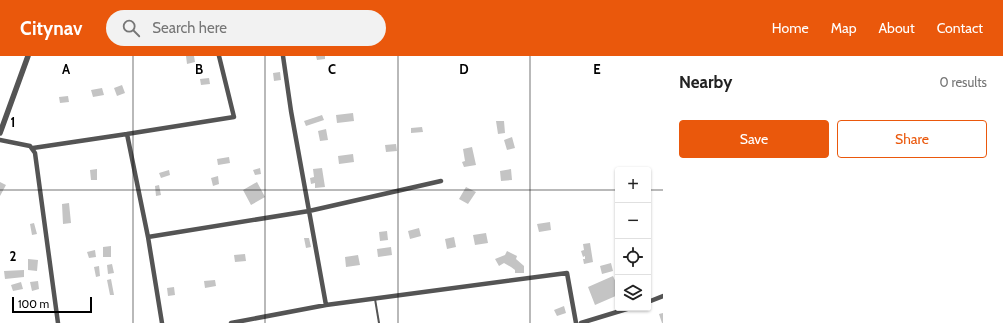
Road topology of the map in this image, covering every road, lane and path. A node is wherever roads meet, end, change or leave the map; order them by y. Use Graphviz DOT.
graph roads {
  1 [pos="28,56"];
  2 [pos="219,56"];
  3 [pos="283,56"];
  4 [pos="0,133"];
  5 [pos="127,134"];
  6 [pos="0,140"];
  7 [pos="33,148"];
  8 [pos="441,181"];
  9 [pos="309,211"];
  10 [pos="148,237"];
  11 [pos="663,296"];
  12 [pos="375,299"];
  13 [pos="651,301"];
  14 [pos="326,306"];
  15 [pos="620,311"];
  16 [pos="58,323"];
  17 [pos="162,323"];
  18 [pos="231,323"];
  19 [pos="379,323"];
  20 [pos="576,323"];
  21 [pos="582,323"];
  1 -- 4 [label="street"];
  2 -- 5 [label="street"];
  3 -- 9 [label="street"];
  5 -- 7 [label="street"];
  5 -- 10 [label="street"];
  6 -- 7 [label="street"];
  7 -- 16 [label="street"];
  8 -- 9 [label="street"];
  9 -- 10 [label="street"];
  9 -- 14 [label="street"];
  10 -- 17 [label="street"];
  11 -- 13 [label="street"];
  12 -- 14 [label="street"];
  12 -- 19 [label="lane"];
  12 -- 20 [label="street"];
  14 -- 18 [label="street"];
  15 -- 21 [label="street"];
}
